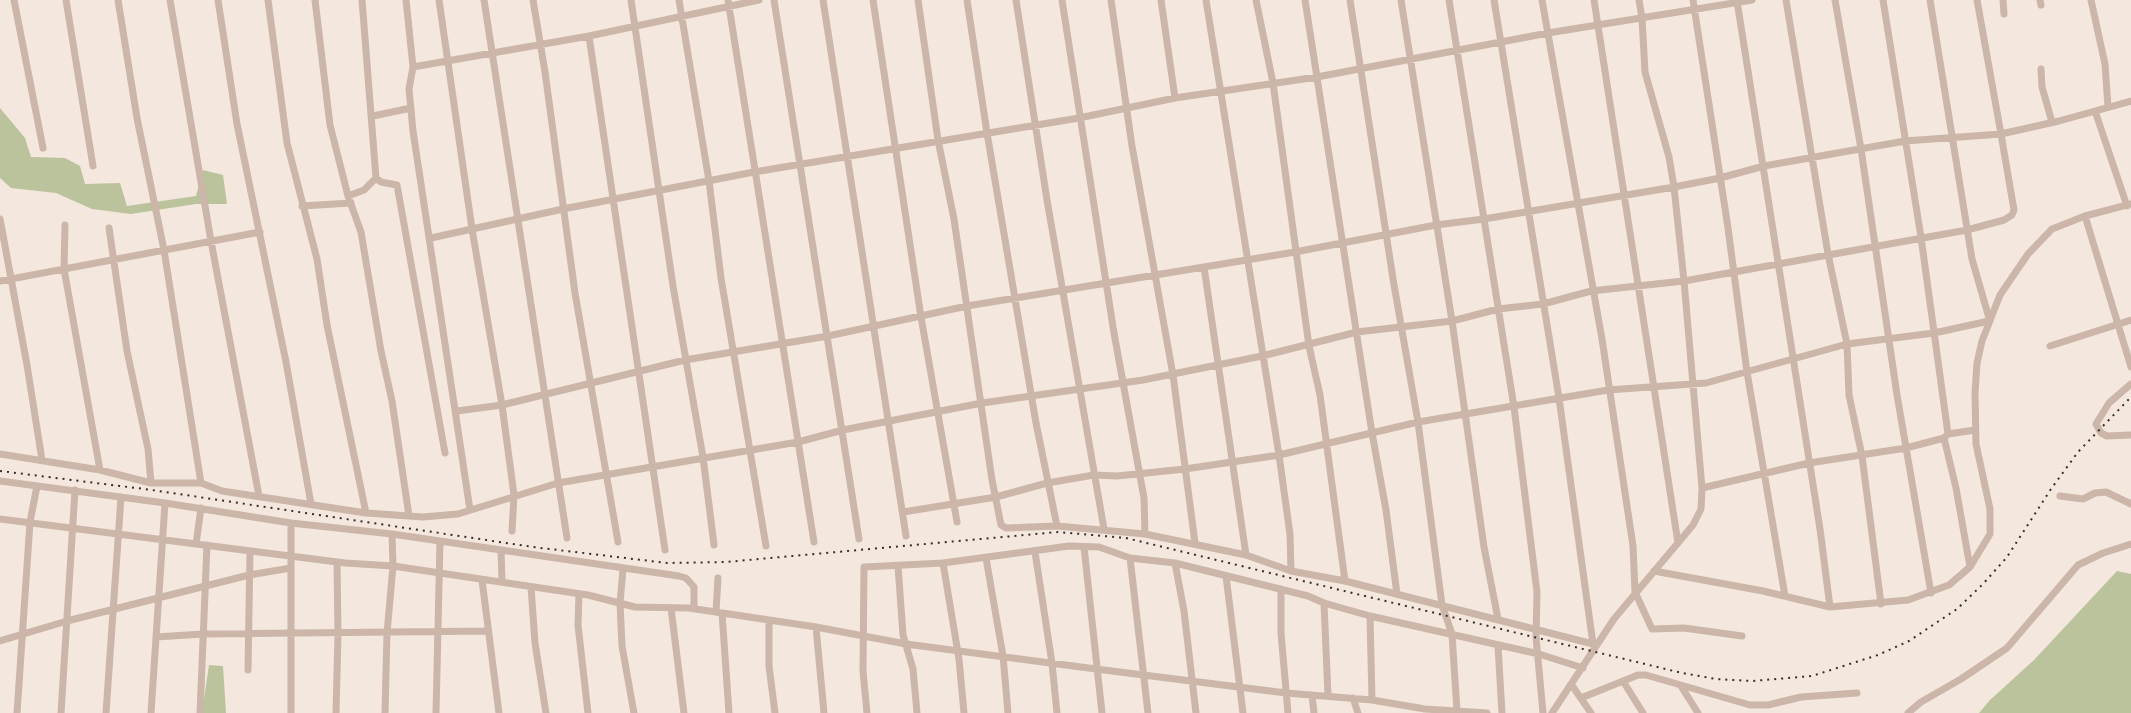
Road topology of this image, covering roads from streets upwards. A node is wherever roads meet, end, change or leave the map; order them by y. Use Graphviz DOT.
graph roads {
  1 [pos="15,0"];
  2 [pos="66,0"];
  3 [pos="118,0"];
  4 [pos="170,0"];
  5 [pos="218,0"];
  6 [pos="268,0"];
  7 [pos="315,0"];
  8 [pos="362,0"];
  9 [pos="405,0"];
  10 [pos="439,0"];
  11 [pos="484,0"];
  12 [pos="533,0"];
  13 [pos="631,0"];
  14 [pos="679,0"];
  15 [pos="759,0"];
  16 [pos="774,0"];
  17 [pos="823,0"];
  18 [pos="873,0"];
  19 [pos="918,0"];
  20 [pos="967,0"];
  21 [pos="1016,0"];
  22 [pos="1062,0"];
  23 [pos="1111,0"];
  24 [pos="1161,0"];
  25 [pos="1206,0"];
  26 [pos="1256,0"];
  27 [pos="1305,0"];
  28 [pos="1350,0"];
  29 [pos="1401,0"];
  30 [pos="1449,0"];
  31 [pos="1494,0"];
  32 [pos="1542,0"];
  33 [pos="1594,0"];
  34 [pos="1639,0"];
  35 [pos="1693,0"];
  36 [pos="1752,0"];
  37 [pos="1786,0"];
  38 [pos="1835,0"];
  39 [pos="1883,0"];
  40 [pos="1930,0"];
  41 [pos="1977,0"];
  42 [pos="2003,0"];
  43 [pos="2091,0"];
  44 [pos="1738,2"];
  45 [pos="728,3"];
  46 [pos="1694,10"];
  47 [pos="2004,14"];
  48 [pos="681,15"];
  49 [pos="1643,18"];
  50 [pos="635,25"];
  51 [pos="1597,27"];
  52 [pos="1548,33"];
  53 [pos="589,36"];
  54 [pos="1501,43"];
  55 [pos="539,44"];
  56 [pos="1457,50"];
  57 [pos="493,54"];
  58 [pos="1409,59"];
  59 [pos="447,62"];
  60 [pos="413,67"];
  61 [pos="1362,69"];
  62 [pos="2041,69"];
  63 [pos="1317,77"];
  64 [pos="1273,83"];
  65 [pos="1223,91"];
  66 [pos="1175,98"];
  67 [pos="2131,101"];
  68 [pos="1126,107"];
  69 [pos="2108,107"];
  70 [pos="411,108"];
  71 [pos="2095,111"];
  72 [pos="373,116"];
  73 [pos="1079,118"];
  74 [pos="2052,122"];
  75 [pos="1035,125"];
  76 [pos="987,134"];
  77 [pos="2001,134"];
  78 [pos="1953,138"];
  79 [pos="938,140"];
  80 [pos="1905,141"];
  81 [pos="896,147"];
  82 [pos="43,148"];
  83 [pos="1861,149"];
  84 [pos="848,156"];
  85 [pos="1813,157"];
  86 [pos="800,165"];
  87 [pos="93,166"];
  88 [pos="1764,166"];
  89 [pos="754,172"];
  90 [pos="376,178"];
  91 [pos="1720,178"];
  92 [pos="709,181"];
  93 [pos="1674,187"];
  94 [pos="660,191"];
  95 [pos="1623,195"];
  96 [pos="349,200"];
  97 [pos="612,201"];
  98 [pos="1577,203"];
  99 [pos="2129,205"];
  100 [pos="302,206"];
  101 [pos="563,209"];
  102 [pos="1528,212"];
  103 [pos="2085,216"];
  104 [pos="0,219"];
  105 [pos="516,219"];
  106 [pos="1484,219"];
  107 [pos="65,225"];
  108 [pos="1436,225"];
  109 [pos="109,229"];
  110 [pos="472,229"];
  111 [pos="1967,230"];
  112 [pos="260,232"];
  113 [pos="1387,234"];
  114 [pos="1921,237"];
  115 [pos="431,238"];
  116 [pos="211,242"];
  117 [pos="1343,242"];
  118 [pos="1874,246"];
  119 [pos="164,250"];
  120 [pos="1295,252"];
  121 [pos="1828,254"];
  122 [pos="1249,259"];
  123 [pos="114,260"];
  124 [pos="1778,263"];
  125 [pos="1204,267"];
  126 [pos="64,269"];
  127 [pos="1734,271"];
  128 [pos="1155,275"];
  129 [pos="11,279"];
  130 [pos="0,281"];
  131 [pos="1684,281"];
  132 [pos="1107,283"];
  133 [pos="1639,286"];
  134 [pos="1063,290"];
  135 [pos="1591,291"];
  136 [pos="1015,299"];
  137 [pos="1543,304"];
  138 [pos="967,306"];
  139 [pos="1498,309"];
  140 [pos="921,317"];
  141 [pos="1989,320"];
  142 [pos="2131,320"];
  143 [pos="1452,321"];
  144 [pos="2116,324"];
  145 [pos="873,326"];
  146 [pos="1402,327"];
  147 [pos="1357,332"];
  148 [pos="1934,333"];
  149 [pos="828,336"];
  150 [pos="1889,339"];
  151 [pos="783,343"];
  152 [pos="1847,344"];
  153 [pos="2050,345"];
  154 [pos="1309,346"];
  155 [pos="733,351"];
  156 [pos="1262,356"];
  157 [pos="1792,357"];
  158 [pos="685,360"];
  159 [pos="1218,365"];
  160 [pos="2131,367"];
  161 [pos="637,371"];
  162 [pos="1747,372"];
  163 [pos="1173,375"];
  164 [pos="1123,383"];
  165 [pos="591,384"];
  166 [pos="2131,384"];
  167 [pos="1655,385"];
  168 [pos="1693,385"];
  169 [pos="1079,388"];
  170 [pos="1608,390"];
  171 [pos="1032,394"];
  172 [pos="544,395"];
  173 [pos="1559,398"];
  174 [pos="982,402"];
  175 [pos="502,405"];
  176 [pos="1514,407"];
  177 [pos="457,411"];
  178 [pos="938,412"];
  179 [pos="1464,415"];
  180 [pos="886,422"];
  181 [pos="1418,422"];
  182 [pos="843,430"];
  183 [pos="1975,430"];
  184 [pos="1372,433"];
  185 [pos="2131,435"];
  186 [pos="1946,436"];
  187 [pos="798,442"];
  188 [pos="1327,442"];
  189 [pos="1906,448"];
  190 [pos="750,450"];
  191 [pos="445,453"];
  192 [pos="0,454"];
  193 [pos="1279,454"];
  194 [pos="1861,456"];
  195 [pos="703,457"];
  196 [pos="42,460"];
  197 [pos="1234,461"];
  198 [pos="1809,463"];
  199 [pos="654,466"];
  200 [pos="1185,469"];
  201 [pos="100,470"];
  202 [pos="1765,472"];
  203 [pos="1138,474"];
  204 [pos="607,475"];
  205 [pos="1094,475"];
  206 [pos="0,481"];
  207 [pos="151,483"];
  208 [pos="201,483"];
  209 [pos="558,483"];
  210 [pos="1047,483"];
  211 [pos="37,486"];
  212 [pos="1702,488"];
  213 [pos="75,490"];
  214 [pos="514,495"];
  215 [pos="259,496"];
  216 [pos="2060,496"];
  217 [pos="121,497"];
  218 [pos="996,497"];
  219 [pos="165,503"];
  220 [pos="310,503"];
  221 [pos="954,504"];
  222 [pos="2131,504"];
  223 [pos="201,508"];
  224 [pos="470,510"];
  225 [pos="903,512"];
  226 [pos="366,513"];
  227 [pos="409,516"];
  228 [pos="0,519"];
  229 [pos="30,522"];
  230 [pos="957,522"];
  231 [pos="291,523"];
  232 [pos="1057,526"];
  233 [pos="73,528"];
  234 [pos="1104,529"];
  235 [pos="512,531"];
  236 [pos="118,534"];
  237 [pos="392,534"];
  238 [pos="1145,534"];
  239 [pos="906,536"];
  240 [pos="566,538"];
  241 [pos="859,539"];
  242 [pos="162,540"];
  243 [pos="440,541"];
  244 [pos="618,542"];
  245 [pos="814,542"];
  246 [pos="1195,543"];
  247 [pos="1678,543"];
  248 [pos="197,544"];
  249 [pos="2131,544"];
  250 [pos="207,545"];
  251 [pos="714,545"];
  252 [pos="766,546"];
  253 [pos="1084,547"];
  254 [pos="501,550"];
  255 [pos="665,550"];
  256 [pos="250,551"];
  257 [pos="1035,552"];
  258 [pos="291,555"];
  259 [pos="1246,555"];
  260 [pos="986,558"];
  261 [pos="1130,558"];
  262 [pos="337,562"];
  263 [pos="943,563"];
  264 [pos="1175,563"];
  265 [pos="393,566"];
  266 [pos="898,566"];
  267 [pos="1970,567"];
  268 [pos="291,568"];
  269 [pos="623,569"];
  270 [pos="1291,571"];
  271 [pos="1654,572"];
  272 [pos="440,574"];
  273 [pos="249,575"];
  274 [pos="1226,576"];
  275 [pos="718,578"];
  276 [pos="482,580"];
  277 [pos="1345,581"];
  278 [pos="502,582"];
  279 [pos="204,587"];
  280 [pos="531,587"];
  281 [pos="1281,589"];
  282 [pos="1635,592"];
  283 [pos="1931,593"];
  284 [pos="579,594"];
  285 [pos="1397,594"];
  286 [pos="1785,596"];
  287 [pos="158,598"];
  288 [pos="620,603"];
  289 [pos="1324,603"];
  290 [pos="1881,604"];
  291 [pos="1442,606"];
  292 [pos="1830,607"];
  293 [pos="671,608"];
  294 [pos="694,609"];
  295 [pos="113,610"];
  296 [pos="719,612"];
  297 [pos="1370,617"];
  298 [pos="1498,619"];
  299 [pos="67,621"];
  300 [pos="769,621"];
  301 [pos="816,627"];
  302 [pos="1535,630"];
  303 [pos="488,631"];
  304 [pos="439,632"];
  305 [pos="292,633"];
  306 [pos="387,633"];
  307 [pos="203,634"];
  308 [pos="248,634"];
  309 [pos="338,634"];
  310 [pos="1452,634"];
  311 [pos="22,635"];
  312 [pos="865,636"];
  313 [pos="1742,636"];
  314 [pos="156,637"];
  315 [pos="0,640"];
  316 [pos="906,644"];
  317 [pos="1595,644"];
  318 [pos="1497,646"];
  319 [pos="957,650"];
  320 [pos="1539,654"];
  321 [pos="1003,656"];
  322 [pos="1052,663"];
  323 [pos="1583,668"];
  324 [pos="1096,669"];
  325 [pos="248,670"];
  326 [pos="1143,674"];
  327 [pos="1192,680"];
  328 [pos="1623,681"];
  329 [pos="1571,684"];
  330 [pos="1681,685"];
  331 [pos="1239,686"];
  332 [pos="1286,693"];
  333 [pos="1857,693"];
  334 [pos="1312,695"];
  335 [pos="1328,696"];
  336 [pos="1353,698"];
  337 [pos="1581,698"];
  338 [pos="1372,700"];
  339 [pos="1410,709"];
  340 [pos="1752,709"];
  341 [pos="1457,711"];
  342 [pos="17,713"];
  343 [pos="61,713"];
  344 [pos="106,713"];
  345 [pos="151,713"];
  346 [pos="200,713"];
  347 [pos="290,713"];
  348 [pos="336,713"];
  349 [pos="385,713"];
  350 [pos="436,713"];
  351 [pos="499,713"];
  352 [pos="546,713"];
  353 [pos="587,713"];
  354 [pos="634,713"];
  355 [pos="684,713"];
  356 [pos="729,713"];
  357 [pos="775,713"];
  358 [pos="824,713"];
  359 [pos="867,713"];
  360 [pos="917,713"];
  361 [pos="964,713"];
  362 [pos="1008,713"];
  363 [pos="1057,713"];
  364 [pos="1102,713"];
  365 [pos="1148,713"];
  366 [pos="1196,713"];
  367 [pos="1242,713"];
  368 [pos="1288,713"];
  369 [pos="1314,713"];
  370 [pos="1358,713"];
  371 [pos="1487,713"];
  372 [pos="1502,713"];
  373 [pos="1543,713"];
  374 [pos="1552,713"];
  375 [pos="1591,713"];
  376 [pos="1643,713"];
  377 [pos="1698,713"];
  378 [pos="1908,713"];
  1 -- 82 [label="street"];
  2 -- 87 [label="street"];
  3 -- 119 [label="street"];
  4 -- 116 [label="street"];
  5 -- 112 [label="street"];
  6 -- 100 [label="street"];
  7 -- 96 [label="street"];
  8 -- 72 [label="street"];
  9 -- 60 [label="street"];
  10 -- 59 [label="street"];
  11 -- 57 [label="street"];
  12 -- 55 [label="street"];
  13 -- 50 [label="street"];
  14 -- 48 [label="street"];
  15 -- 45 [label="street"];
  16 -- 86 [label="street"];
  17 -- 84 [label="street"];
  18 -- 81 [label="street"];
  19 -- 79 [label="street"];
  20 -- 76 [label="street"];
  21 -- 75 [label="street"];
  22 -- 73 [label="street"];
  23 -- 68 [label="street"];
  24 -- 66 [label="street"];
  25 -- 65 [label="street"];
  26 -- 64 [label="street"];
  27 -- 63 [label="street"];
  28 -- 61 [label="street"];
  29 -- 58 [label="street"];
  30 -- 56 [label="street"];
  31 -- 54 [label="street"];
  32 -- 52 [label="street"];
  33 -- 51 [label="street"];
  34 -- 49 [label="street"];
  35 -- 46 [label="street"];
  36 -- 44 [label="street"];
  37 -- 85 [label="street"];
  38 -- 83 [label="street"];
  39 -- 80 [label="street"];
  40 -- 78 [label="street"];
  41 -- 77 [label="street"];
  42 -- 47 [label="street"];
  43 -- 69 [label="street"];
  44 -- 46 [label="street"];
  44 -- 88 [label="street"];
  45 -- 48 [label="street"];
  45 -- 89 [label="street"];
  46 -- 49 [label="street"];
  46 -- 91 [label="street"];
  48 -- 50 [label="street"];
  48 -- 92 [label="street"];
  49 -- 51 [label="street"];
  49 -- 93 [label="street"];
  50 -- 53 [label="street"];
  50 -- 94 [label="street"];
  51 -- 52 [label="street"];
  51 -- 95 [label="street"];
  52 -- 54 [label="street"];
  52 -- 98 [label="street"];
  53 -- 55 [label="street"];
  53 -- 97 [label="street"];
  54 -- 56 [label="street"];
  54 -- 102 [label="street"];
  55 -- 57 [label="street"];
  55 -- 101 [label="street"];
  56 -- 58 [label="street"];
  56 -- 106 [label="street"];
  57 -- 59 [label="street"];
  57 -- 105 [label="street"];
  58 -- 61 [label="street"];
  58 -- 108 [label="street"];
  59 -- 60 [label="street"];
  59 -- 110 [label="street"];
  60 -- 70 [label="street"];
  61 -- 63 [label="street"];
  61 -- 113 [label="street"];
  62 -- 74 [label="street"];
  63 -- 64 [label="street"];
  63 -- 117 [label="street"];
  64 -- 65 [label="street"];
  64 -- 120 [label="street"];
  65 -- 66 [label="street"];
  65 -- 122 [label="street"];
  66 -- 68 [label="street"];
  67 -- 69 [label="street"];
  68 -- 73 [label="street"];
  68 -- 128 [label="street"];
  69 -- 71 [label="street"];
  70 -- 72 [label="street"];
  70 -- 115 [label="street"];
  71 -- 74 [label="street"];
  71 -- 99 [label="street"];
  72 -- 90 [label="street"];
  73 -- 75 [label="street"];
  73 -- 132 [label="street"];
  74 -- 77 [label="street"];
  75 -- 76 [label="street"];
  75 -- 134 [label="street"];
  76 -- 79 [label="street"];
  76 -- 136 [label="street"];
  77 -- 78 [label="street"];
  77 -- 111 [label="street"];
  78 -- 80 [label="street"];
  78 -- 111 [label="street"];
  79 -- 81 [label="street"];
  79 -- 138 [label="street"];
  80 -- 83 [label="street"];
  80 -- 114 [label="street"];
  81 -- 84 [label="street"];
  81 -- 140 [label="street"];
  83 -- 85 [label="street"];
  83 -- 118 [label="street"];
  84 -- 86 [label="street"];
  84 -- 145 [label="street"];
  85 -- 88 [label="street"];
  85 -- 121 [label="street"];
  86 -- 89 [label="street"];
  86 -- 149 [label="street"];
  88 -- 91 [label="street"];
  88 -- 124 [label="street"];
  89 -- 92 [label="street"];
  89 -- 151 [label="street"];
  90 -- 96 [label="street"];
  90 -- 191 [label="street"];
  91 -- 93 [label="street"];
  91 -- 127 [label="street"];
  92 -- 94 [label="street"];
  92 -- 155 [label="street"];
  93 -- 95 [label="street"];
  93 -- 131 [label="street"];
  94 -- 97 [label="street"];
  94 -- 158 [label="street"];
  95 -- 98 [label="street"];
  95 -- 133 [label="street"];
  96 -- 100 [label="street"];
  96 -- 227 [label="street"];
  97 -- 101 [label="street"];
  97 -- 161 [label="street"];
  98 -- 102 [label="street"];
  98 -- 135 [label="street"];
  99 -- 103 [label="street"];
  100 -- 226 [label="street"];
  101 -- 105 [label="street"];
  101 -- 165 [label="street"];
  102 -- 106 [label="street"];
  102 -- 137 [label="street"];
  103 -- 141 [label="street"];
  103 -- 144 [label="street"];
  104 -- 129 [label="street"];
  105 -- 110 [label="street"];
  105 -- 172 [label="street"];
  106 -- 108 [label="street"];
  106 -- 139 [label="street"];
  107 -- 126 [label="street"];
  108 -- 113 [label="street"];
  108 -- 143 [label="street"];
  109 -- 123 [label="street"];
  110 -- 115 [label="street"];
  110 -- 175 [label="street"];
  111 -- 114 [label="street"];
  111 -- 141 [label="street"];
  112 -- 116 [label="street"];
  112 -- 220 [label="street"];
  113 -- 117 [label="street"];
  113 -- 146 [label="street"];
  114 -- 118 [label="street"];
  114 -- 148 [label="street"];
  115 -- 177 [label="street"];
  116 -- 119 [label="street"];
  116 -- 215 [label="street"];
  117 -- 120 [label="street"];
  117 -- 147 [label="street"];
  118 -- 121 [label="street"];
  118 -- 150 [label="street"];
  119 -- 123 [label="street"];
  119 -- 208 [label="street"];
  120 -- 122 [label="street"];
  120 -- 154 [label="street"];
  121 -- 124 [label="street"];
  121 -- 152 [label="street"];
  122 -- 125 [label="street"];
  122 -- 156 [label="street"];
  123 -- 126 [label="street"];
  123 -- 207 [label="street"];
  124 -- 127 [label="street"];
  124 -- 157 [label="street"];
  125 -- 128 [label="street"];
  125 -- 159 [label="street"];
  126 -- 129 [label="street"];
  126 -- 201 [label="street"];
  127 -- 131 [label="street"];
  127 -- 162 [label="street"];
  128 -- 132 [label="street"];
  128 -- 163 [label="street"];
  129 -- 130 [label="street"];
  129 -- 196 [label="street"];
  131 -- 133 [label="street"];
  131 -- 168 [label="street"];
  132 -- 134 [label="street"];
  132 -- 164 [label="street"];
  133 -- 135 [label="street"];
  133 -- 167 [label="street"];
  134 -- 136 [label="street"];
  134 -- 169 [label="street"];
  135 -- 137 [label="street"];
  135 -- 170 [label="street"];
  136 -- 138 [label="street"];
  136 -- 171 [label="street"];
  137 -- 139 [label="street"];
  137 -- 173 [label="street"];
  138 -- 140 [label="street"];
  138 -- 174 [label="street"];
  139 -- 143 [label="street"];
  139 -- 176 [label="street"];
  140 -- 145 [label="street"];
  140 -- 178 [label="street"];
  141 -- 148 [label="street"];
  141 -- 183 [label="street"];
  142 -- 144 [label="street"];
  143 -- 146 [label="street"];
  143 -- 179 [label="street"];
  144 -- 153 [label="street"];
  144 -- 160 [label="street"];
  145 -- 149 [label="street"];
  145 -- 180 [label="street"];
  146 -- 147 [label="street"];
  146 -- 181 [label="street"];
  147 -- 154 [label="street"];
  147 -- 184 [label="street"];
  148 -- 150 [label="street"];
  148 -- 186 [label="street"];
  149 -- 151 [label="street"];
  149 -- 182 [label="street"];
  150 -- 152 [label="street"];
  150 -- 189 [label="street"];
  151 -- 155 [label="street"];
  151 -- 187 [label="street"];
  152 -- 157 [label="street"];
  152 -- 194 [label="street"];
  154 -- 156 [label="street"];
  154 -- 188 [label="street"];
  155 -- 158 [label="street"];
  155 -- 190 [label="street"];
  156 -- 159 [label="street"];
  156 -- 193 [label="street"];
  157 -- 162 [label="street"];
  157 -- 198 [label="street"];
  158 -- 161 [label="street"];
  158 -- 195 [label="street"];
  159 -- 163 [label="street"];
  159 -- 197 [label="street"];
  161 -- 165 [label="street"];
  161 -- 199 [label="street"];
  162 -- 168 [label="street"];
  162 -- 202 [label="street"];
  163 -- 164 [label="street"];
  163 -- 200 [label="street"];
  164 -- 169 [label="street"];
  164 -- 203 [label="street"];
  165 -- 172 [label="street"];
  165 -- 204 [label="street"];
  166 -- 185 [label="street"];
  167 -- 168 [label="street"];
  167 -- 170 [label="street"];
  167 -- 247 [label="street"];
  168 -- 212 [label="street"];
  169 -- 171 [label="street"];
  169 -- 205 [label="street"];
  170 -- 173 [label="street"];
  170 -- 282 [label="street"];
  171 -- 174 [label="street"];
  171 -- 210 [label="street"];
  172 -- 175 [label="street"];
  172 -- 209 [label="street"];
  173 -- 176 [label="street"];
  173 -- 317 [label="street"];
  174 -- 178 [label="street"];
  174 -- 218 [label="street"];
  175 -- 177 [label="street"];
  175 -- 214 [label="street"];
  176 -- 179 [label="street"];
  176 -- 302 [label="street"];
  177 -- 224 [label="street"];
  178 -- 180 [label="street"];
  178 -- 221 [label="street"];
  179 -- 181 [label="street"];
  179 -- 298 [label="street"];
  180 -- 182 [label="street"];
  180 -- 225 [label="street"];
  181 -- 184 [label="street"];
  181 -- 291 [label="street"];
  182 -- 187 [label="street"];
  182 -- 241 [label="street"];
  183 -- 186 [label="street"];
  183 -- 267 [label="street"];
  184 -- 188 [label="street"];
  184 -- 285 [label="street"];
  186 -- 189 [label="street"];
  186 -- 267 [label="street"];
  187 -- 190 [label="street"];
  187 -- 245 [label="street"];
  188 -- 193 [label="street"];
  188 -- 277 [label="street"];
  189 -- 194 [label="street"];
  189 -- 283 [label="street"];
  190 -- 195 [label="street"];
  190 -- 252 [label="street"];
  192 -- 196 [label="street"];
  193 -- 197 [label="street"];
  193 -- 270 [label="street"];
  194 -- 198 [label="street"];
  194 -- 290 [label="street"];
  195 -- 199 [label="street"];
  195 -- 251 [label="street"];
  196 -- 201 [label="street"];
  197 -- 200 [label="street"];
  197 -- 259 [label="street"];
  198 -- 202 [label="street"];
  198 -- 292 [label="street"];
  199 -- 204 [label="street"];
  199 -- 255 [label="street"];
  200 -- 203 [label="street"];
  200 -- 246 [label="street"];
  201 -- 207 [label="street"];
  202 -- 212 [label="street"];
  202 -- 286 [label="street"];
  203 -- 205 [label="street"];
  203 -- 238 [label="street"];
  204 -- 209 [label="street"];
  204 -- 244 [label="street"];
  205 -- 210 [label="street"];
  205 -- 234 [label="street"];
  206 -- 211 [label="street"];
  207 -- 208 [label="street"];
  208 -- 215 [label="street"];
  209 -- 214 [label="street"];
  209 -- 240 [label="street"];
  210 -- 218 [label="street"];
  210 -- 232 [label="street"];
  211 -- 213 [label="street"];
  211 -- 229 [label="street"];
  212 -- 247 [label="street"];
  213 -- 217 [label="street"];
  213 -- 233 [label="street"];
  214 -- 224 [label="street"];
  214 -- 235 [label="street"];
  215 -- 220 [label="street"];
  216 -- 222 [label="street"];
  217 -- 219 [label="street"];
  217 -- 236 [label="street"];
  218 -- 221 [label="street"];
  218 -- 232 [label="street"];
  219 -- 223 [label="street"];
  219 -- 242 [label="street"];
  220 -- 226 [label="street"];
  221 -- 225 [label="street"];
  221 -- 230 [label="street"];
  223 -- 231 [label="street"];
  223 -- 248 [label="street"];
  224 -- 227 [label="street"];
  225 -- 239 [label="street"];
  226 -- 227 [label="street"];
  228 -- 229 [label="street"];
  229 -- 233 [label="street"];
  229 -- 311 [label="street"];
  231 -- 237 [label="street"];
  231 -- 258 [label="street"];
  232 -- 234 [label="street"];
  233 -- 236 [label="street"];
  233 -- 299 [label="street"];
  234 -- 238 [label="street"];
  236 -- 242 [label="street"];
  236 -- 295 [label="street"];
  237 -- 243 [label="street"];
  237 -- 265 [label="street"];
  238 -- 246 [label="street"];
  242 -- 248 [label="street"];
  242 -- 287 [label="street"];
  243 -- 254 [label="street"];
  243 -- 272 [label="street"];
  246 -- 259 [label="street"];
  247 -- 271 [label="street"];
  248 -- 250 [label="street"];
  249 -- 378 [label="street"];
  250 -- 256 [label="street"];
  250 -- 279 [label="street"];
  253 -- 257 [label="street"];
  253 -- 261 [label="street"];
  253 -- 324 [label="street"];
  254 -- 269 [label="street"];
  254 -- 278 [label="street"];
  256 -- 258 [label="street"];
  256 -- 273 [label="street"];
  257 -- 260 [label="street"];
  257 -- 322 [label="street"];
  258 -- 262 [label="street"];
  258 -- 268 [label="street"];
  259 -- 270 [label="street"];
  260 -- 263 [label="street"];
  260 -- 321 [label="street"];
  261 -- 264 [label="street"];
  261 -- 326 [label="street"];
  262 -- 265 [label="street"];
  262 -- 309 [label="street"];
  263 -- 266 [label="street"];
  263 -- 319 [label="street"];
  264 -- 274 [label="street"];
  264 -- 327 [label="street"];
  265 -- 272 [label="street"];
  265 -- 306 [label="street"];
  266 -- 312 [label="street"];
  266 -- 316 [label="street"];
  267 -- 283 [label="street"];
  268 -- 273 [label="street"];
  268 -- 305 [label="street"];
  269 -- 288 [label="street"];
  269 -- 294 [label="street"];
  270 -- 277 [label="street"];
  271 -- 282 [label="street"];
  271 -- 286 [label="street"];
  272 -- 276 [label="street"];
  272 -- 304 [label="street"];
  273 -- 279 [label="street"];
  273 -- 308 [label="street"];
  274 -- 281 [label="street"];
  274 -- 331 [label="street"];
  275 -- 296 [label="street"];
  276 -- 278 [label="street"];
  276 -- 303 [label="street"];
  277 -- 285 [label="street"];
  278 -- 280 [label="street"];
  279 -- 287 [label="street"];
  279 -- 307 [label="street"];
  280 -- 284 [label="street"];
  280 -- 352 [label="street"];
  281 -- 289 [label="street"];
  281 -- 332 [label="street"];
  282 -- 313 [label="street"];
  282 -- 317 [label="street"];
  283 -- 290 [label="street"];
  284 -- 288 [label="street"];
  284 -- 353 [label="street"];
  285 -- 291 [label="street"];
  286 -- 292 [label="street"];
  287 -- 295 [label="street"];
  287 -- 314 [label="street"];
  288 -- 293 [label="street"];
  288 -- 354 [label="street"];
  289 -- 297 [label="street"];
  289 -- 335 [label="street"];
  290 -- 292 [label="street"];
  291 -- 298 [label="street"];
  291 -- 310 [label="street"];
  293 -- 294 [label="street"];
  293 -- 355 [label="street"];
  294 -- 296 [label="street"];
  295 -- 299 [label="street"];
  295 -- 344 [label="street"];
  296 -- 300 [label="street"];
  296 -- 356 [label="street"];
  297 -- 310 [label="street"];
  297 -- 338 [label="street"];
  298 -- 302 [label="street"];
  299 -- 311 [label="street"];
  299 -- 343 [label="street"];
  300 -- 301 [label="street"];
  300 -- 357 [label="street"];
  301 -- 312 [label="street"];
  301 -- 358 [label="street"];
  302 -- 317 [label="street"];
  302 -- 320 [label="street"];
  303 -- 304 [label="street"];
  303 -- 351 [label="street"];
  304 -- 306 [label="street"];
  304 -- 350 [label="street"];
  305 -- 308 [label="street"];
  305 -- 309 [label="street"];
  305 -- 347 [label="street"];
  306 -- 309 [label="street"];
  306 -- 349 [label="street"];
  307 -- 308 [label="street"];
  307 -- 314 [label="street"];
  307 -- 346 [label="street"];
  308 -- 325 [label="street"];
  309 -- 348 [label="street"];
  310 -- 318 [label="street"];
  310 -- 341 [label="street"];
  311 -- 315 [label="street"];
  311 -- 342 [label="street"];
  312 -- 316 [label="street"];
  312 -- 359 [label="street"];
  314 -- 345 [label="street"];
  316 -- 319 [label="street"];
  316 -- 360 [label="street"];
  317 -- 323 [label="street"];
  318 -- 320 [label="street"];
  318 -- 372 [label="street"];
  319 -- 321 [label="street"];
  319 -- 361 [label="street"];
  320 -- 323 [label="street"];
  320 -- 373 [label="street"];
  321 -- 322 [label="street"];
  321 -- 362 [label="street"];
  322 -- 324 [label="street"];
  322 -- 363 [label="street"];
  323 -- 329 [label="street"];
  324 -- 326 [label="street"];
  324 -- 364 [label="street"];
  326 -- 327 [label="street"];
  326 -- 365 [label="street"];
  327 -- 331 [label="street"];
  327 -- 366 [label="street"];
  328 -- 330 [label="street"];
  328 -- 337 [label="street"];
  328 -- 376 [label="street"];
  329 -- 337 [label="street"];
  329 -- 374 [label="street"];
  330 -- 340 [label="street"];
  330 -- 377 [label="street"];
  331 -- 332 [label="street"];
  331 -- 367 [label="street"];
  332 -- 334 [label="street"];
  332 -- 368 [label="street"];
  333 -- 340 [label="street"];
  334 -- 335 [label="street"];
  334 -- 369 [label="street"];
  335 -- 336 [label="street"];
  336 -- 338 [label="street"];
  336 -- 370 [label="street"];
  337 -- 375 [label="street"];
  338 -- 339 [label="street"];
  339 -- 341 [label="street"];
  341 -- 371 [label="street"];
}
